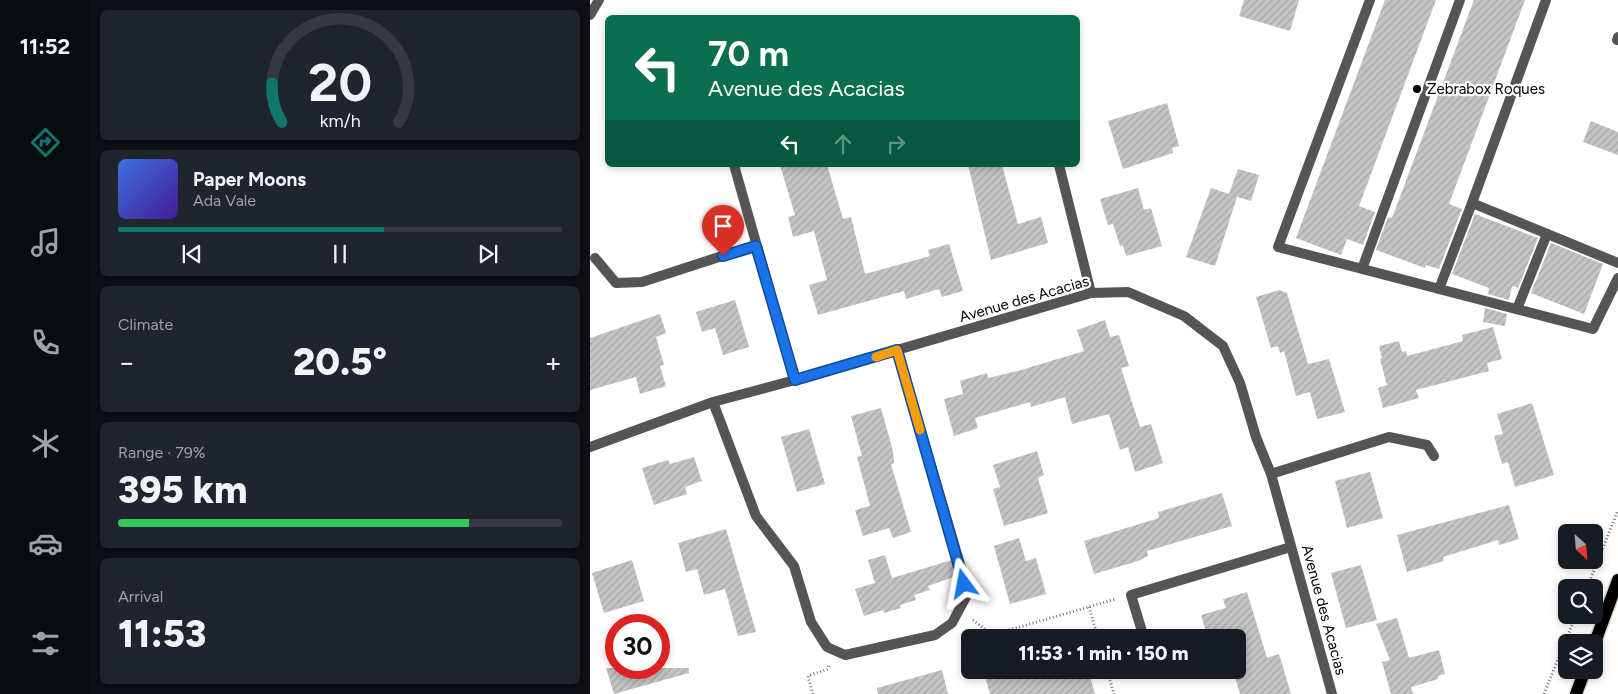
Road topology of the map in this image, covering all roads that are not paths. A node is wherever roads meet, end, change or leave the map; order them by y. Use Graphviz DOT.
graph roads {
  1 [pos="599,0"];
  2 [pos="1370,0"];
  3 [pos="1460,0"];
  4 [pos="1546,0"];
  5 [pos="590,15"];
  6 [pos="735,167"];
  7 [pos="1060,167"];
  8 [pos="1472,203"];
  9 [pos="1547,234"];
  10 [pos="756,246"];
  11 [pos="596,258"];
  12 [pos="1618,263"];
  13 [pos="1362,269"];
  14 [pos="1618,278"];
  15 [pos="1438,288"];
  16 [pos="1091,293"];
  17 [pos="1517,309"];
  18 [pos="897,350"];
  19 [pos="795,380"];
  20 [pos="714,402"];
  21 [pos="590,446"];
  22 [pos="1434,456"];
  23 [pos="1271,474"];
  24 [pos="1291,546"];
  25 [pos="1618,580"];
  26 [pos="1141,629"];
  27 [pos="1598,634"];
  28 [pos="1581,679"];
  29 [pos="1332,694"];
  30 [pos="1576,694"];
  1 -- 5 [label="street"];
  2 -- 13 [label="street"];
  3 -- 13 [label="street"];
  4 -- 8 [label="street"];
  6 -- 10 [label="street"];
  7 -- 16 [label="street"];
  8 -- 9 [label="street"];
  8 -- 15 [label="street"];
  9 -- 12 [label="street"];
  9 -- 17 [label="street"];
  10 -- 11 [label="street"];
  10 -- 19 [label="street"];
  13 -- 15 [label="street"];
  14 -- 17 [label="street"];
  15 -- 17 [label="street"];
  16 -- 18 [label="street, Avenue des Acacias"];
  16 -- 23 [label="street, Avenue des Acacias"];
  18 -- 19 [label="street, Avenue des Acacias"];
  18 -- 20 [label="street"];
  19 -- 20 [label="street, Avenue des Acacias"];
  20 -- 21 [label="street, Avenue des Acacias"];
  22 -- 23 [label="street"];
  23 -- 24 [label="street, Avenue des Acacias"];
  24 -- 26 [label="street"];
  24 -- 29 [label="street, Avenue des Acacias"];
  25 -- 27 [label="main road"];
  28 -- 30 [label="main road"];
}
